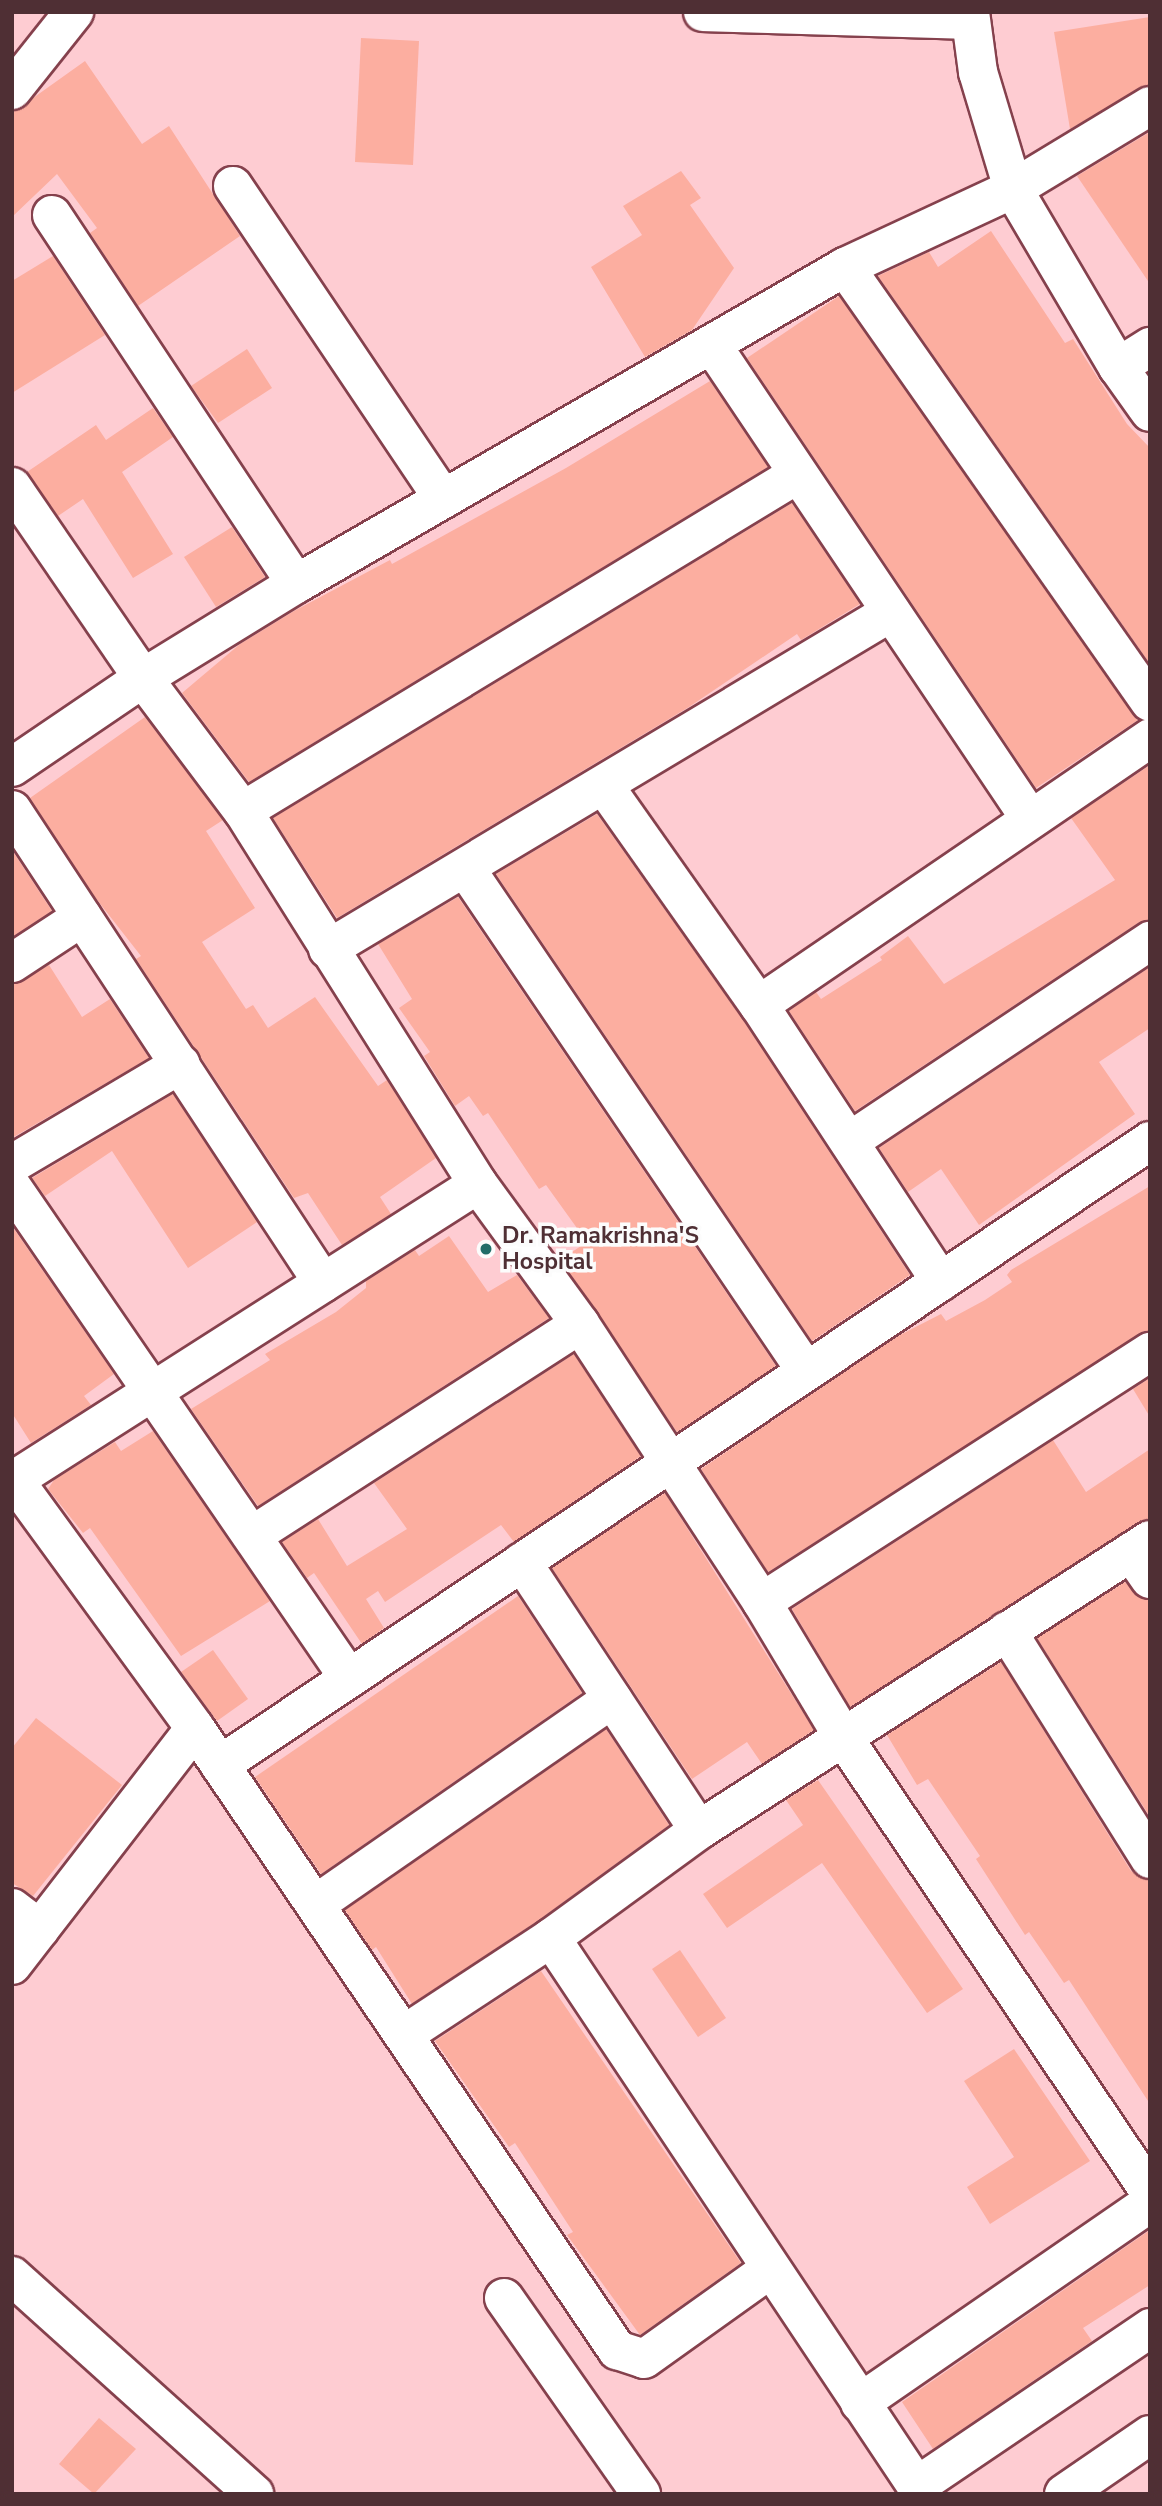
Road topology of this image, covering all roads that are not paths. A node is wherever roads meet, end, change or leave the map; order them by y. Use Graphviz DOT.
graph roads {
  1 [pos="74,12"];
  2 [pos="703,12"];
  3 [pos="970,16"];
  4 [pos="12,90"];
  5 [pos="1150,106"];
  6 [pos="233,186"];
  7 [pos="1013,190"];
  8 [pos="52,215"];
  9 [pos="845,267"];
  10 [pos="712,345"];
  11 [pos="1150,346"];
  12 [pos="1118,367"];
  13 [pos="1150,412"];
  14 [pos="798,474"];
  15 [pos="12,487"];
  16 [pos="443,499"];
  17 [pos="296,584"];
  18 [pos="891,612"];
  19 [pos="143,678"];
  20 [pos="1150,702"];
  21 [pos="1150,738"];
  22 [pos="12,767"];
  23 [pos="604,788"];
  24 [pos="12,810"];
  25 [pos="243,811"];
  26 [pos="1029,817"];
  27 [pos="466,869"];
  28 [pos="82,917"];
  29 [pos="1150,941"];
  30 [pos="328,949"];
  31 [pos="12,963"];
  32 [pos="759,1005"];
  33 [pos="181,1064"];
  34 [pos="850,1141"];
  35 [pos="1150,1141"];
  36 [pos="12,1164"];
  37 [pos="478,1184"];
  38 [pos="12,1187"];
  39 [pos="941,1282"];
  40 [pos="323,1283"];
  41 [pos="580,1324"];
  42 [pos="1150,1352"];
  43 [pos="806,1371"];
  44 [pos="154,1390"];
  45 [pos="671,1462"];
  46 [pos="13,1478"];
  47 [pos="253,1535"];
  48 [pos="1144,1557"];
  49 [pos="522,1562"];
  50 [pos="762,1602"];
  51 [pos="1007,1631"];
  52 [pos="349,1678"];
  53 [pos="612,1699"];
  54 [pos="195,1728"];
  55 [pos="843,1737"];
  56 [pos="220,1765"];
  57 [pos="699,1830"];
  58 [pos="1150,1859"];
  59 [pos="316,1904"];
  60 [pos="26,1919"];
  61 [pos="551,1938"];
  62 [pos="12,1965"];
  63 [pos="405,2034"];
  64 [pos="1150,2192"];
  65 [pos="1150,2203"];
  66 [pos="769,2270"];
  67 [pos="12,2276"];
  68 [pos="504,2298"];
  69 [pos="1150,2328"];
  70 [pos="860,2403"];
  71 [pos="1150,2435"];
  72 [pos="919,2490"];
  73 [pos="254,2494"];
  74 [pos="640,2494"];
  75 [pos="1064,2494"];
  1 -- 4 [label="street"];
  2 -- 3 [label="street"];
  3 -- 7 [label="street"];
  5 -- 7 [label="street"];
  6 -- 16 [label="street"];
  7 -- 9 [label="street"];
  7 -- 12 [label="street"];
  8 -- 17 [label="street"];
  9 -- 10 [label="street"];
  9 -- 20 [label="street"];
  10 -- 14 [label="street"];
  10 -- 16 [label="street"];
  11 -- 12 [label="street"];
  12 -- 13 [label="street"];
  14 -- 18 [label="street"];
  14 -- 25 [label="street"];
  15 -- 19 [label="street"];
  16 -- 17 [label="street"];
  17 -- 19 [label="street"];
  18 -- 23 [label="street"];
  18 -- 26 [label="street"];
  19 -- 22 [label="street"];
  19 -- 25 [label="street"];
  21 -- 26 [label="street"];
  23 -- 27 [label="street"];
  23 -- 32 [label="street"];
  24 -- 28 [label="street"];
  25 -- 30 [label="street"];
  26 -- 32 [label="street"];
  27 -- 30 [label="street"];
  27 -- 43 [label="street"];
  28 -- 31 [label="street"];
  28 -- 33 [label="street"];
  29 -- 34 [label="street"];
  30 -- 37 [label="street"];
  32 -- 34 [label="street"];
  33 -- 36 [label="street"];
  33 -- 40 [label="street"];
  34 -- 39 [label="street"];
  35 -- 39 [label="street"];
  37 -- 40 [label="street"];
  37 -- 41 [label="street"];
  38 -- 44 [label="street"];
  39 -- 43 [label="street"];
  40 -- 44 [label="street"];
  41 -- 45 [label="street"];
  41 -- 47 [label="street"];
  42 -- 50 [label="street"];
  43 -- 45 [label="street"];
  44 -- 46 [label="street"];
  44 -- 47 [label="street"];
  45 -- 49 [label="street"];
  45 -- 50 [label="street"];
  46 -- 54 [label="street"];
  47 -- 52 [label="street"];
  48 -- 51 [label="street"];
  49 -- 52 [label="street"];
  49 -- 53 [label="street"];
  50 -- 55 [label="street"];
  51 -- 55 [label="street"];
  51 -- 58 [label="street"];
  52 -- 56 [label="street"];
  53 -- 57 [label="street"];
  53 -- 59 [label="street"];
  54 -- 56 [label="street"];
  54 -- 60 [label="street"];
  55 -- 57 [label="street"];
  55 -- 64 [label="street"];
  56 -- 59 [label="street"];
  57 -- 61 [label="street"];
  59 -- 63 [label="street"];
  60 -- 62 [label="street"];
  61 -- 63 [label="street"];
  61 -- 66 [label="street"];
  63 -- 66 [label="street"];
  65 -- 70 [label="street"];
  66 -- 70 [label="street"];
  67 -- 73 [label="street"];
  68 -- 74 [label="street"];
  69 -- 72 [label="street"];
  70 -- 72 [label="street"];
  71 -- 75 [label="street"];
}
